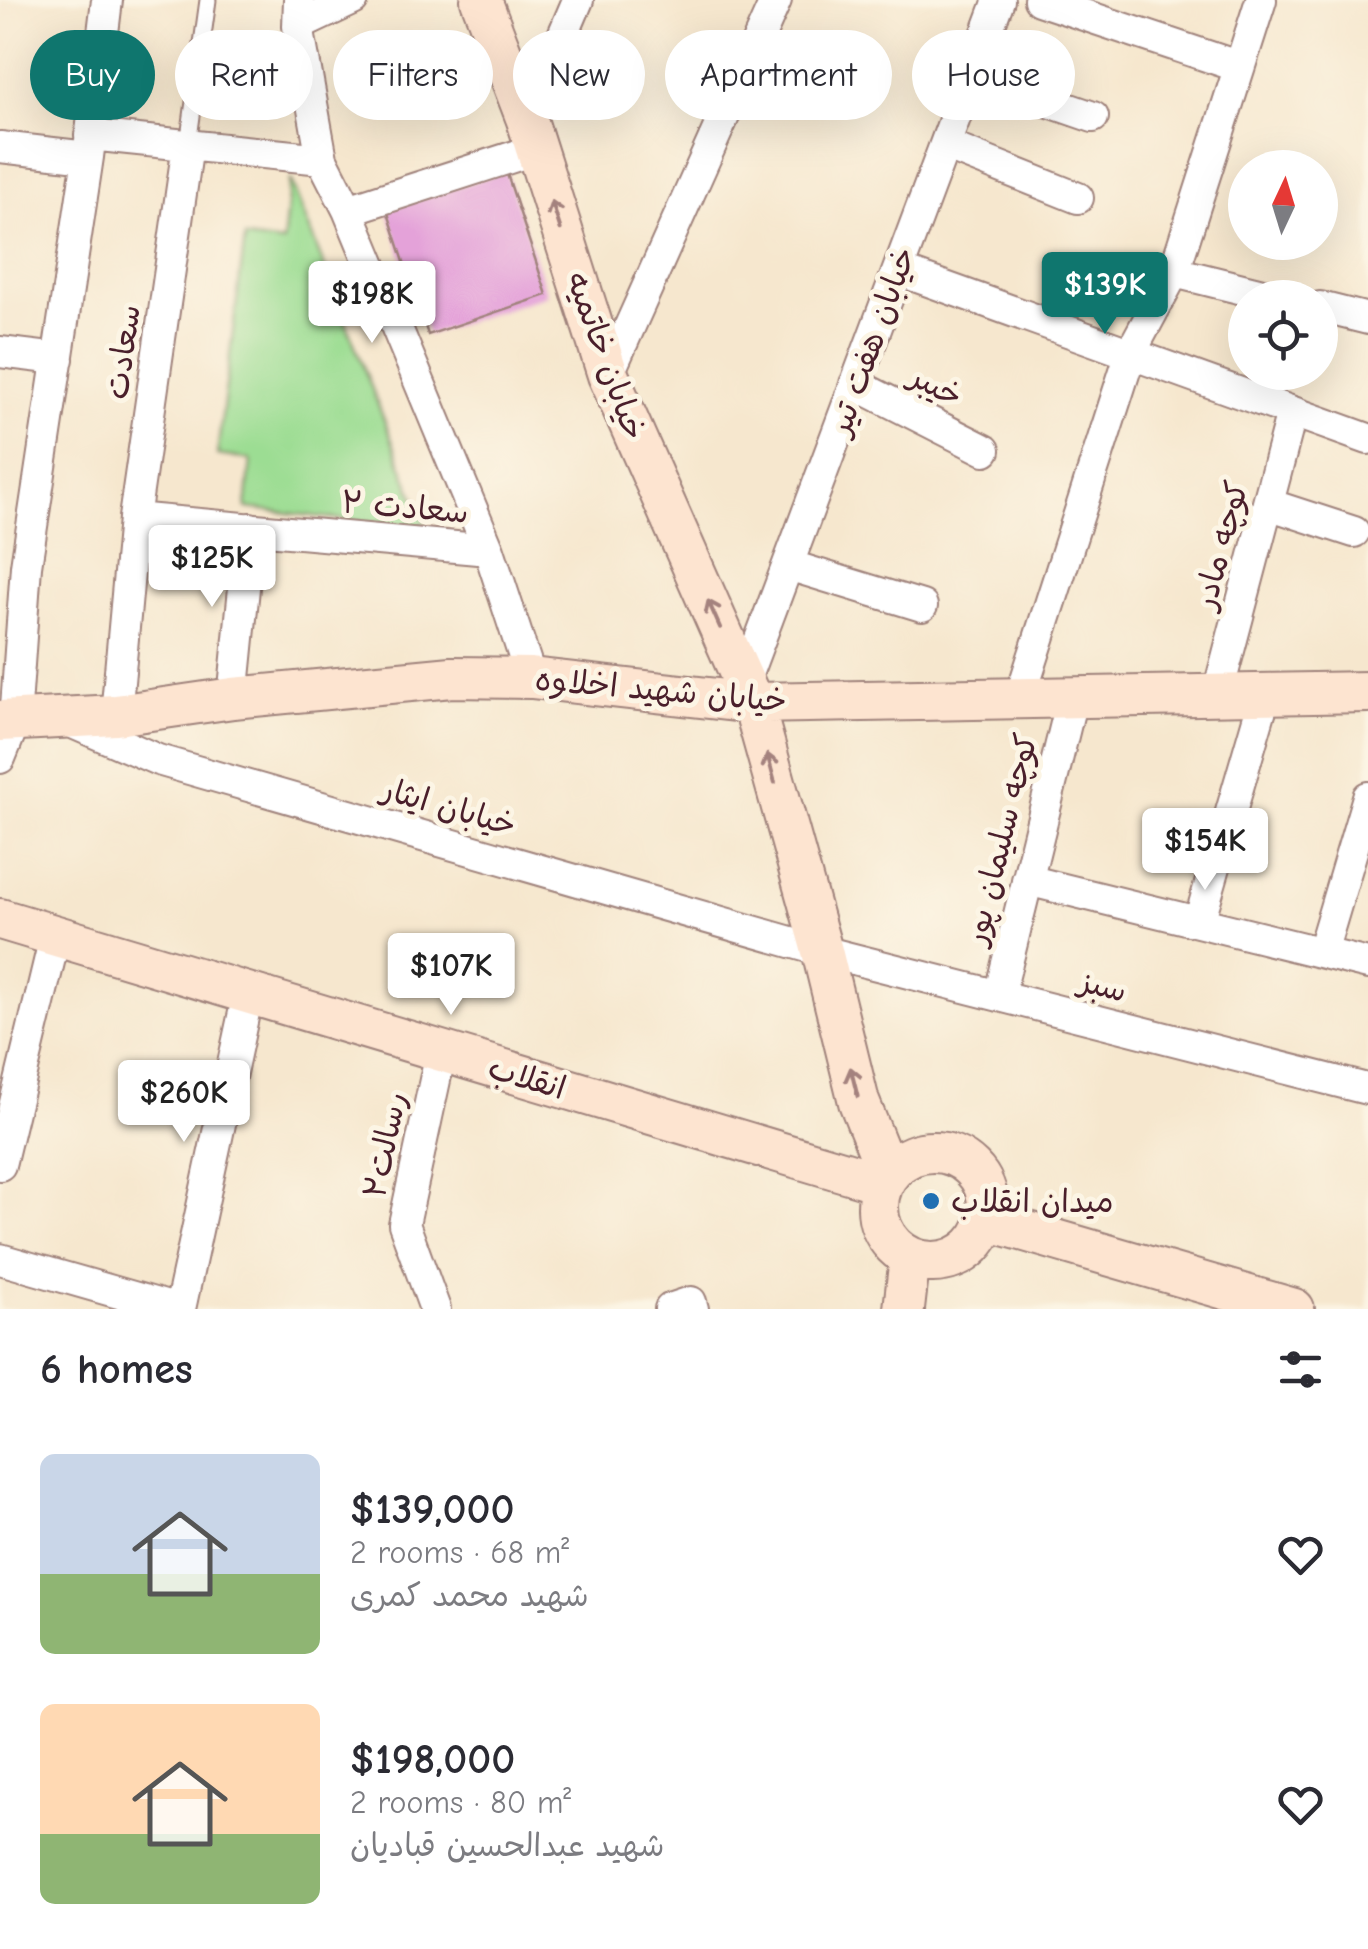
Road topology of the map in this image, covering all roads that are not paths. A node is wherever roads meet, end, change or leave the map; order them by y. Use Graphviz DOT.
graph roads {
  1 [pos="107,0"];
  2 [pos="208,0"];
  3 [pos="352,0"];
  4 [pos="481,0"];
  5 [pos="578,0"];
  6 [pos="776,0"];
  7 [pos="999,0"];
  8 [pos="1039,0"];
  9 [pos="1261,0"];
  10 [pos="298,13"];
  11 [pos="988,30"];
  12 [pos="1237,66"];
  13 [pos="1075,111"];
  14 [pos="1093,117"];
  15 [pos="955,120"];
  16 [pos="531,135"];
  17 [pos="945,145"];
  18 [pos="89,146"];
  19 [pos="188,146"];
  20 [pos="0,148"];
  21 [pos="322,159"];
  22 [pos="1078,198"];
  23 [pos="348,210"];
  24 [pos="898,270"];
  25 [pos="1174,272"];
  26 [pos="1228,285"];
  27 [pos="1338,312"];
  28 [pos="1368,319"];
  29 [pos="0,352"];
  30 [pos="1131,352"];
  31 [pos="58,359"];
  32 [pos="608,374"];
  33 [pos="855,384"];
  34 [pos="1292,412"];
  35 [pos="1368,439"];
  36 [pos="985,450"];
  37 [pos="1268,504"];
  38 [pos="134,518"];
  39 [pos="250,528"];
  40 [pos="1354,532"];
  41 [pos="489,550"];
  42 [pos="13,564"];
  43 [pos="788,565"];
  44 [pos="922,606"];
  45 [pos="531,678"];
  46 [pos="749,692"];
  47 [pos="1368,692"];
  48 [pos="1265,694"];
  49 [pos="1217,696"];
  50 [pos="233,698"];
  51 [pos="1020,698"];
  52 [pos="1072,699"];
  53 [pos="116,715"];
  54 [pos="60,718"];
  55 [pos="8,721"];
  56 [pos="0,758"];
  57 [pos="1368,797"];
  58 [pos="1028,880"];
  59 [pos="0,920"];
  60 [pos="1198,922"];
  61 [pos="56,937"];
  62 [pos="822,951"];
  63 [pos="1322,952"];
  64 [pos="1368,964"];
  65 [pos="248,994"];
  66 [pos="999,996"];
  67 [pos="442,1052"];
  68 [pos="1367,1089"];
  69 [pos="0,1164"];
  70 [pos="885,1178"];
  71 [pos="987,1220"];
  72 [pos="910,1257"];
  73 [pos="0,1259"];
  74 [pos="178,1309"];
  75 [pos="435,1309"];
  76 [pos="670,1309"];
  77 [pos="693,1309"];
  78 [pos="904,1309"];
  79 [pos="1294,1309"];
  1 -- 18 [label="street"];
  2 -- 19 [label="lane, سعادت"];
  3 -- 10 [label="street"];
  4 -- 16 [label="street, خیابان خاتمیه"];
  5 -- 16 [label="street"];
  6 -- 32 [label="street"];
  7 -- 11 [label="street, خیابان هفت تیر"];
  8 -- 12 [label="street"];
  9 -- 12 [label="street"];
  10 -- 21 [label="street"];
  12 -- 25 [label="street"];
  13 -- 14 [label="street"];
  15 -- 17 [label="street, خیابان هفت تیر"];
  16 -- 23 [label="street"];
  32 -- 16 [label="street, خیابان خاتمیه, one-way"];
  17 -- 22 [label="street"];
  17 -- 24 [label="street, خیابان هفت تیر"];
  18 -- 19 [label="street"];
  18 -- 20 [label="street"];
  18 -- 31 [label="street"];
  19 -- 21 [label="street"];
  19 -- 38 [label="street, سعادت"];
  21 -- 23 [label="street"];
  23 -- 41 [label="street"];
  24 -- 30 [label="street"];
  24 -- 33 [label="street, خیابان هفت تیر"];
  25 -- 26 [label="street"];
  25 -- 30 [label="street"];
  27 -- 28 [label="street"];
  29 -- 31 [label="street"];
  30 -- 34 [label="street"];
  30 -- 51 [label="street"];
  31 -- 42 [label="street"];
  46 -- 32 [label="street, خیابان خاتمیه, one-way"];
  33 -- 36 [label="street, خیبر"];
  33 -- 43 [label="street, خیابان هفت تیر"];
  34 -- 35 [label="street"];
  34 -- 37 [label="street, کوچه مادر"];
  37 -- 40 [label="street"];
  37 -- 49 [label="street, کوچه مادر"];
  38 -- 39 [label="street, سعادت ۲"];
  38 -- 53 [label="street, سعادت"];
  39 -- 41 [label="street, سعادت ۲"];
  39 -- 50 [label="street"];
  41 -- 45 [label="street"];
  42 -- 55 [label="street"];
  43 -- 44 [label="street"];
  43 -- 46 [label="street, خیابان هفت تیر"];
  45 -- 46 [label="street, خیابان شهید اخلاوه"];
  45 -- 50 [label="street, خیابان شهید اخلاوه"];
  46 -- 51 [label="street, خیابان شهید اخلاوه"];
  62 -- 46 [label="street, one-way"];
  47 -- 48 [label="street, خیابان شهید اخلاوه"];
  48 -- 49 [label="street, خیابان شهید اخلاوه"];
  48 -- 60 [label="street"];
  49 -- 52 [label="street, خیابان شهید اخلاوه"];
  50 -- 53 [label="street, خیابان شهید اخلاوه"];
  51 -- 52 [label="street, خیابان شهید اخلاوه"];
  52 -- 58 [label="street, کوچه سلیمان پور"];
  53 -- 54 [label="street, خیابان شهید اخلاوه"];
  54 -- 55 [label="street, خیابان شهید اخلاوه"];
  54 -- 62 [label="street, خیابان ایثار"];
  55 -- 56 [label="street"];
  57 -- 63 [label="street"];
  58 -- 60 [label="street"];
  58 -- 66 [label="street, کوچه سلیمان پور"];
  59 -- 61 [label="street, انقلاب"];
  60 -- 63 [label="street"];
  61 -- 65 [label="street, انقلاب"];
  61 -- 69 [label="street"];
  62 -- 66 [label="street, سبز"];
  70 -- 62 [label="street, one-way"];
  63 -- 64 [label="street"];
  65 -- 67 [label="street, انقلاب"];
  65 -- 74 [label="street"];
  66 -- 68 [label="street, سبز"];
  67 -- 70 [label="street, انقلاب"];
  67 -- 75 [label="street, رسالت۲"];
  70 -- 71 [label="street"];
  70 -- 72 [label="street"];
  71 -- 72 [label="street"];
  71 -- 79 [label="street"];
  72 -- 78 [label="street"];
  73 -- 74 [label="street"];
  76 -- 77 [label="street"];
}
